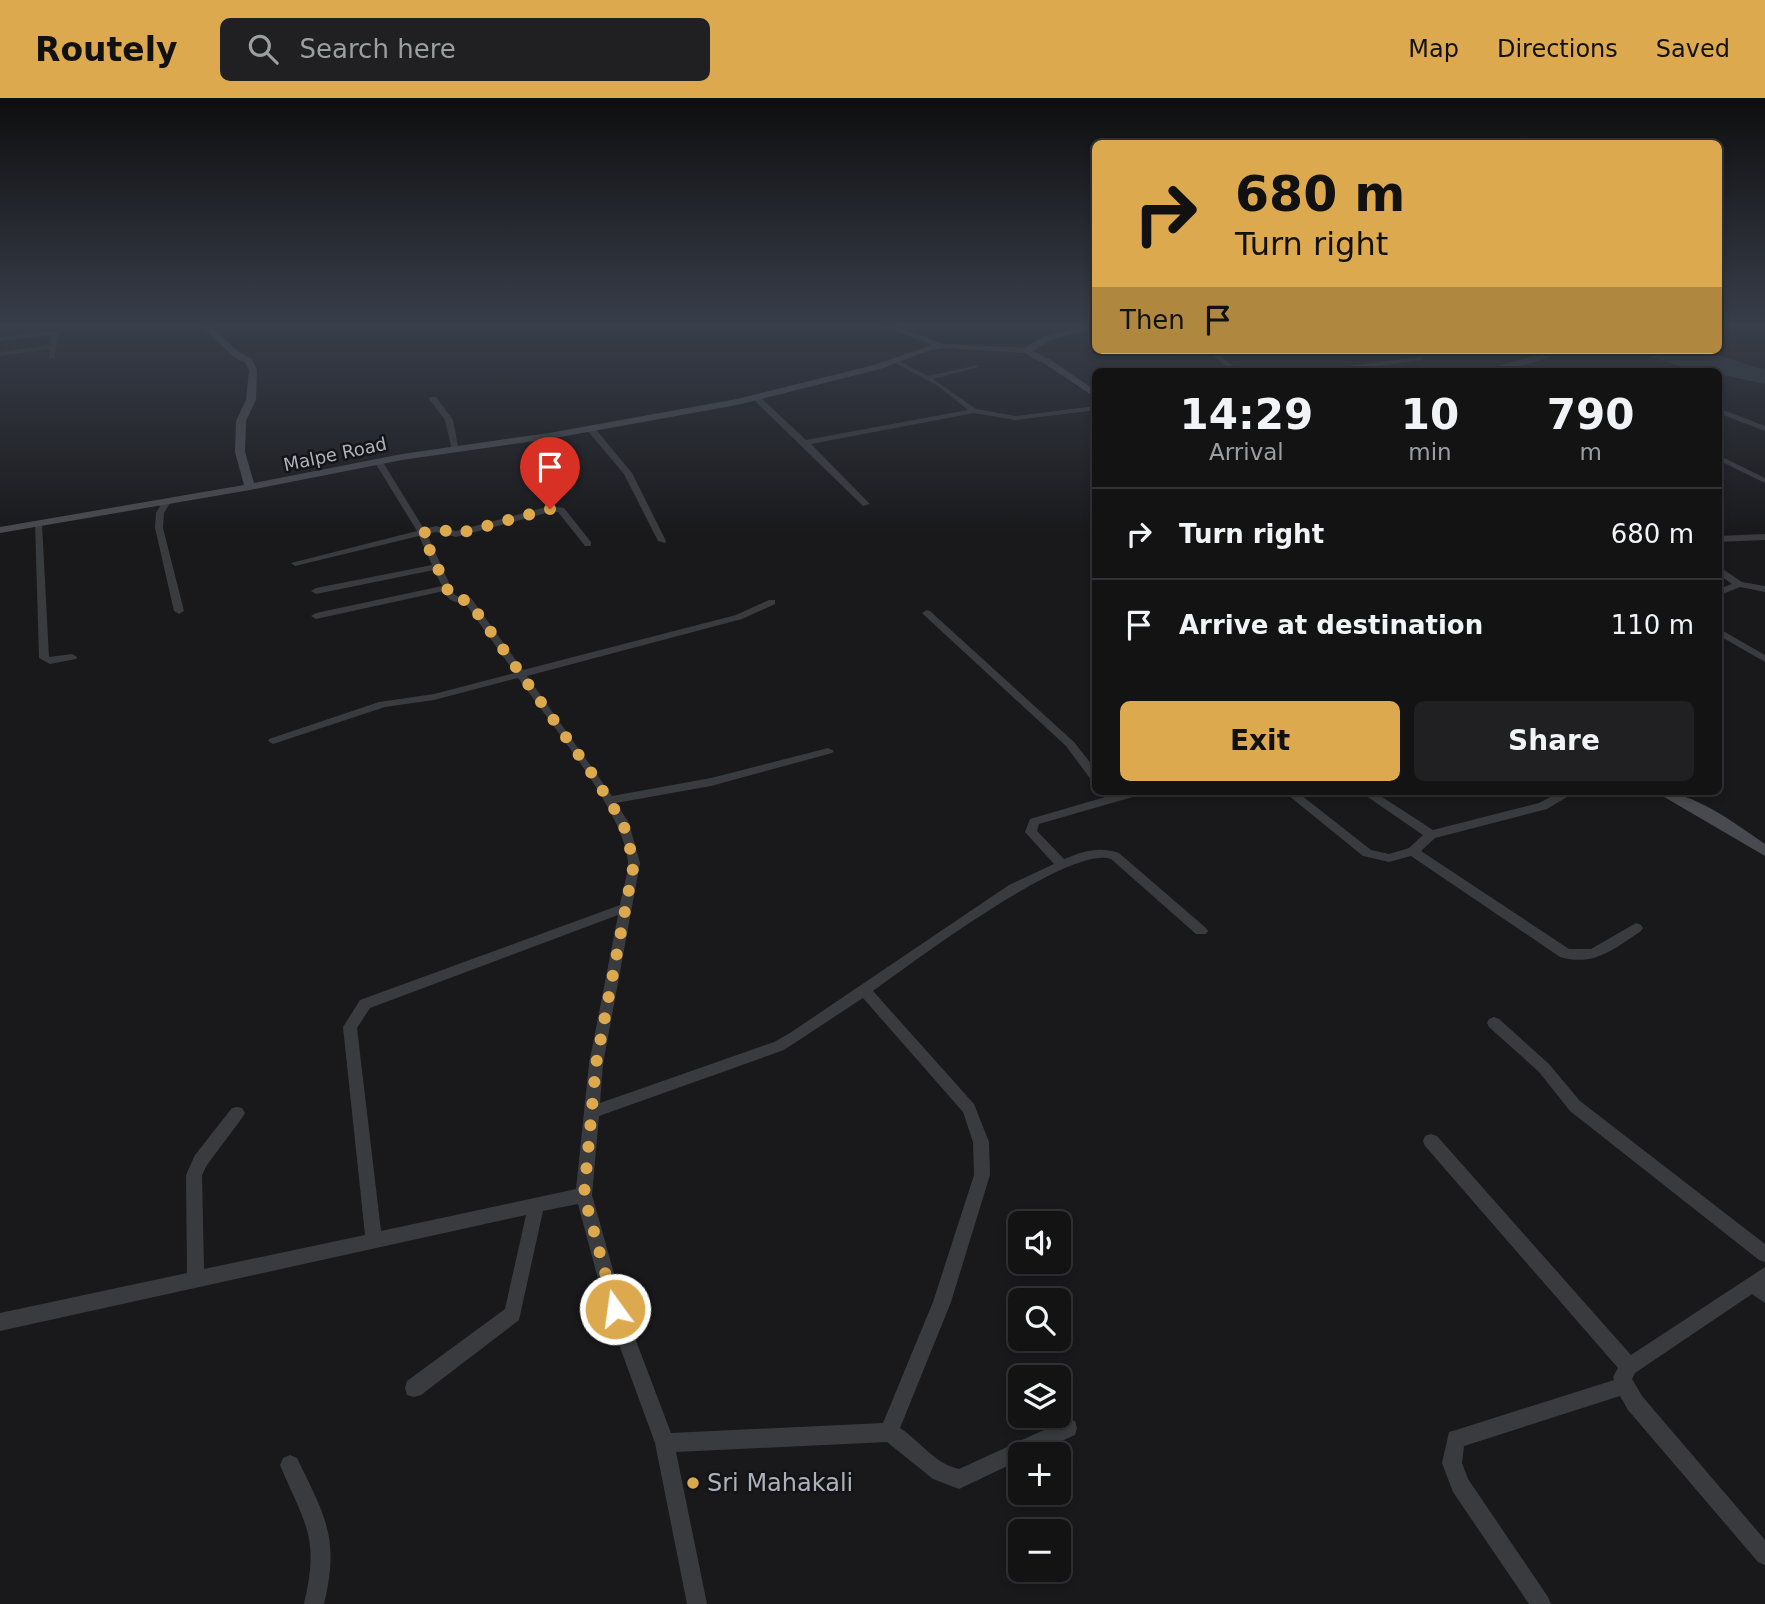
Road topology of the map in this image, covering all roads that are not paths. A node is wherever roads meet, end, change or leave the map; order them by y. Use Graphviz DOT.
graph roads {
  1 [pos="251,394"];
  2 [pos="770,394"];
  3 [pos="951,394"];
  4 [pos="433,398"];
  5 [pos="756,398"];
  6 [pos="1092,408"];
  7 [pos="974,411"];
  8 [pos="1722,412"];
  9 [pos="590,428"];
  10 [pos="1765,429"];
  11 [pos="806,444"];
  12 [pos="456,450"];
  13 [pos="1722,459"];
  14 [pos="378,461"];
  15 [pos="1765,481"];
  16 [pos="250,487"];
  17 [pos="166,503"];
  18 [pos="866,504"];
  19 [pos="38,524"];
  20 [pos="0,530"];
  21 [pos="422,533"];
  22 [pos="1765,537"];
  23 [pos="1722,539"];
  24 [pos="662,541"];
  25 [pos="588,544"];
  26 [pos="295,563"];
  27 [pos="438,567"];
  28 [pos="1722,572"];
  29 [pos="1739,583"];
  30 [pos="447,589"];
  31 [pos="1765,589"];
  32 [pos="316,591"];
  33 [pos="1722,591"];
  34 [pos="772,602"];
  35 [pos="179,611"];
  36 [pos="928,613"];
  37 [pos="316,616"];
  38 [pos="1722,633"];
  39 [pos="72,657"];
  40 [pos="1765,659"];
  41 [pos="523,675"];
  42 [pos="274,741"];
  43 [pos="828,751"];
  44 [pos="1092,773"];
  45 [pos="1105,795"];
  46 [pos="1294,795"];
  47 [pos="1371,795"];
  48 [pos="1564,795"];
  49 [pos="1669,795"];
  50 [pos="609,800"];
  51 [pos="1431,835"];
  52 [pos="1413,851"];
  53 [pos="1765,851"];
  54 [pos="1062,865"];
  55 [pos="624,908"];
  56 [pos="1636,928"];
  57 [pos="1201,931"];
  58 [pos="865,991"];
  59 [pos="1494,1023"];
  60 [pos="592,1112"];
  61 [pos="237,1113"];
  62 [pos="1431,1141"];
  63 [pos="584,1195"];
  64 [pos="536,1205"];
  65 [pos="374,1240"];
  66 [pos="1765,1254"];
  67 [pos="195,1279"];
  68 [pos="1761,1285"];
  69 [pos="0,1322"];
  70 [pos="1626,1377"];
  71 [pos="414,1388"];
  72 [pos="1068,1428"];
  73 [pos="889,1432"];
  74 [pos="665,1443"];
  75 [pos="290,1465"];
  76 [pos="1765,1555"];
  77 [pos="314,1604"];
  78 [pos="697,1604"];
  79 [pos="1541,1604"];
  1 -- 16 [label="street"];
  2 -- 5 [label="street, Malpe Road"];
  3 -- 7 [label="street"];
  4 -- 12 [label="street"];
  5 -- 9 [label="street, Malpe Road"];
  5 -- 11 [label="street"];
  6 -- 7 [label="street"];
  7 -- 11 [label="street"];
  8 -- 10 [label="street"];
  9 -- 12 [label="street, Malpe Road"];
  9 -- 24 [label="street"];
  11 -- 18 [label="street"];
  12 -- 14 [label="street, Malpe Road"];
  13 -- 15 [label="street"];
  14 -- 16 [label="street, Malpe Road"];
  14 -- 21 [label="street"];
  16 -- 17 [label="street, Malpe Road"];
  17 -- 19 [label="street, Malpe Road"];
  17 -- 35 [label="street"];
  19 -- 20 [label="street, Malpe Road"];
  19 -- 39 [label="street"];
  21 -- 25 [label="street"];
  21 -- 26 [label="street"];
  21 -- 27 [label="street"];
  22 -- 23 [label="street"];
  27 -- 30 [label="street"];
  27 -- 32 [label="street"];
  28 -- 29 [label="street"];
  29 -- 31 [label="street"];
  29 -- 33 [label="street"];
  30 -- 37 [label="street"];
  30 -- 41 [label="street"];
  34 -- 41 [label="street"];
  36 -- 44 [label="street"];
  38 -- 40 [label="street"];
  41 -- 42 [label="street"];
  41 -- 50 [label="street"];
  43 -- 50 [label="street"];
  45 -- 54 [label="street"];
  46 -- 52 [label="street"];
  47 -- 51 [label="street"];
  48 -- 51 [label="street"];
  49 -- 53 [label="street"];
  50 -- 55 [label="street"];
  51 -- 52 [label="street"];
  52 -- 56 [label="street"];
  54 -- 57 [label="street"];
  54 -- 58 [label="street"];
  55 -- 60 [label="street"];
  55 -- 65 [label="street"];
  58 -- 60 [label="street"];
  58 -- 73 [label="street"];
  59 -- 66 [label="street"];
  60 -- 63 [label="street"];
  61 -- 67 [label="street"];
  62 -- 70 [label="street"];
  63 -- 64 [label="street"];
  63 -- 74 [label="street"];
  64 -- 65 [label="street"];
  64 -- 71 [label="street"];
  65 -- 67 [label="street"];
  67 -- 69 [label="street"];
  68 -- 70 [label="street"];
  70 -- 76 [label="street"];
  70 -- 79 [label="street"];
  72 -- 73 [label="street"];
  73 -- 74 [label="street"];
  74 -- 78 [label="street"];
  75 -- 77 [label="street"];
}
